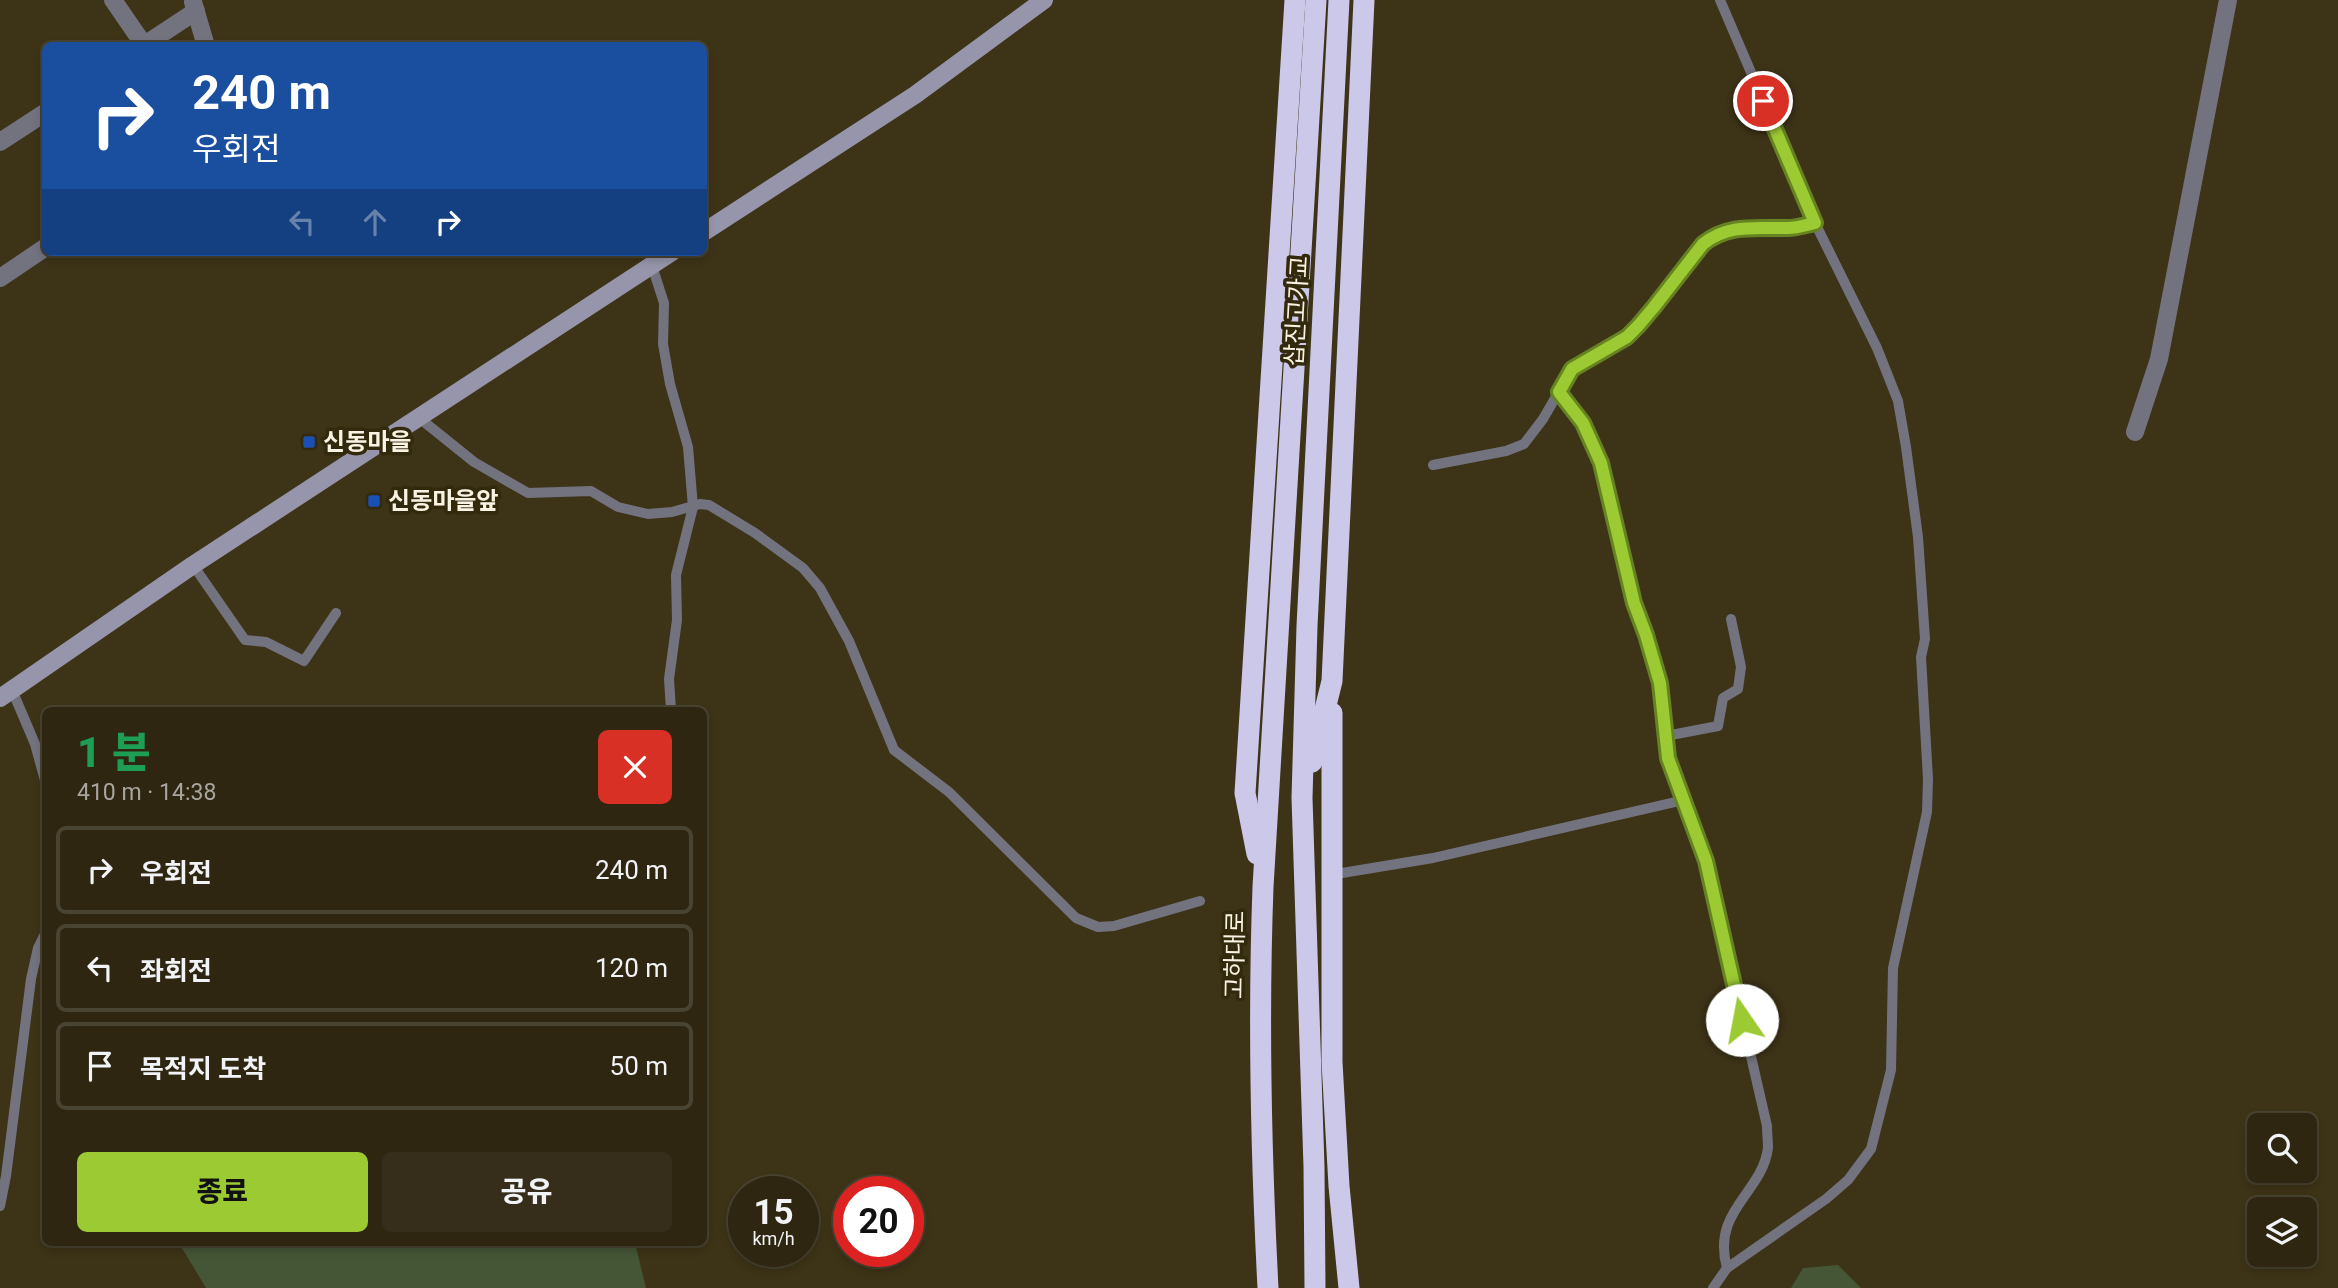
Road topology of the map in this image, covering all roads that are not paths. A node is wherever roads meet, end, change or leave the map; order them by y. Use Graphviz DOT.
graph roads {
  1 [pos="113,0"];
  2 [pos="1044,0"];
  3 [pos="1295,0"];
  4 [pos="1317,0"];
  5 [pos="1339,0"];
  6 [pos="1364,0"];
  7 [pos="1720,0"];
  8 [pos="2228,0"];
  9 [pos="194,6"];
  10 [pos="142,42"];
  11 [pos="148,42"];
  12 [pos="205,42"];
  13 [pos="42,115"];
  14 [pos="0,142"];
  15 [pos="1815,223"];
  16 [pos="707,230"];
  17 [pos="42,249"];
  18 [pos="667,256"];
  19 [pos="652,265"];
  20 [pos="2,274"];
  21 [pos="1559,392"];
  22 [pos="417,417"];
  23 [pos="2135,432"];
  24 [pos="1433,465"];
  25 [pos="693,507"];
  26 [pos="193,565"];
  27 [pos="337,613"];
  28 [pos="1731,619"];
  29 [pos="1279,624"];
  30 [pos="1332,681"];
  31 [pos="6,694"];
  32 [pos="671,707"];
  33 [pos="1666,736"];
  34 [pos="42,769"];
  35 [pos="1303,798"];
  36 [pos="1684,800"];
  37 [pos="1342,873"];
  38 [pos="1263,887"];
  39 [pos="1200,901"];
  40 [pos="42,940"];
  41 [pos="0,1206"];
  42 [pos="1727,1268"];
  43 [pos="1268,1288"];
  44 [pos="1315,1288"];
  45 [pos="1349,1288"];
  46 [pos="1713,1288"];
  1 -- 10 [label="street"];
  2 -- 16 [label="street"];
  3 -- 38 [label="highway"];
  4 -- 29 [label="highway, 삽진고가교"];
  5 -- 35 [label="highway, 삽진고가교"];
  6 -- 30 [label="highway"];
  7 -- 15 [label="lane"];
  8 -- 23 [label="street"];
  9 -- 11 [label="street"];
  9 -- 12 [label="street"];
  13 -- 14 [label="street"];
  15 -- 21 [label="lane"];
  15 -- 42 [label="lane"];
  17 -- 20 [label="street"];
  18 -- 19 [label="street"];
  19 -- 22 [label="street"];
  19 -- 25 [label="lane"];
  21 -- 24 [label="lane"];
  21 -- 33 [label="lane"];
  22 -- 25 [label="lane"];
  22 -- 26 [label="street"];
  25 -- 32 [label="lane"];
  25 -- 39 [label="lane"];
  26 -- 27 [label="lane"];
  26 -- 31 [label="street"];
  28 -- 33 [label="lane"];
  29 -- 38 [label="highway, 고하대로"];
  30 -- 35 [label="highway"];
  30 -- 45 [label="highway"];
  31 -- 34 [label="lane"];
  33 -- 36 [label="lane"];
  35 -- 44 [label="highway"];
  36 -- 37 [label="lane"];
  36 -- 42 [label="lane"];
  38 -- 43 [label="highway, 고하대로"];
  40 -- 41 [label="lane"];
  42 -- 46 [label="lane"];
}
